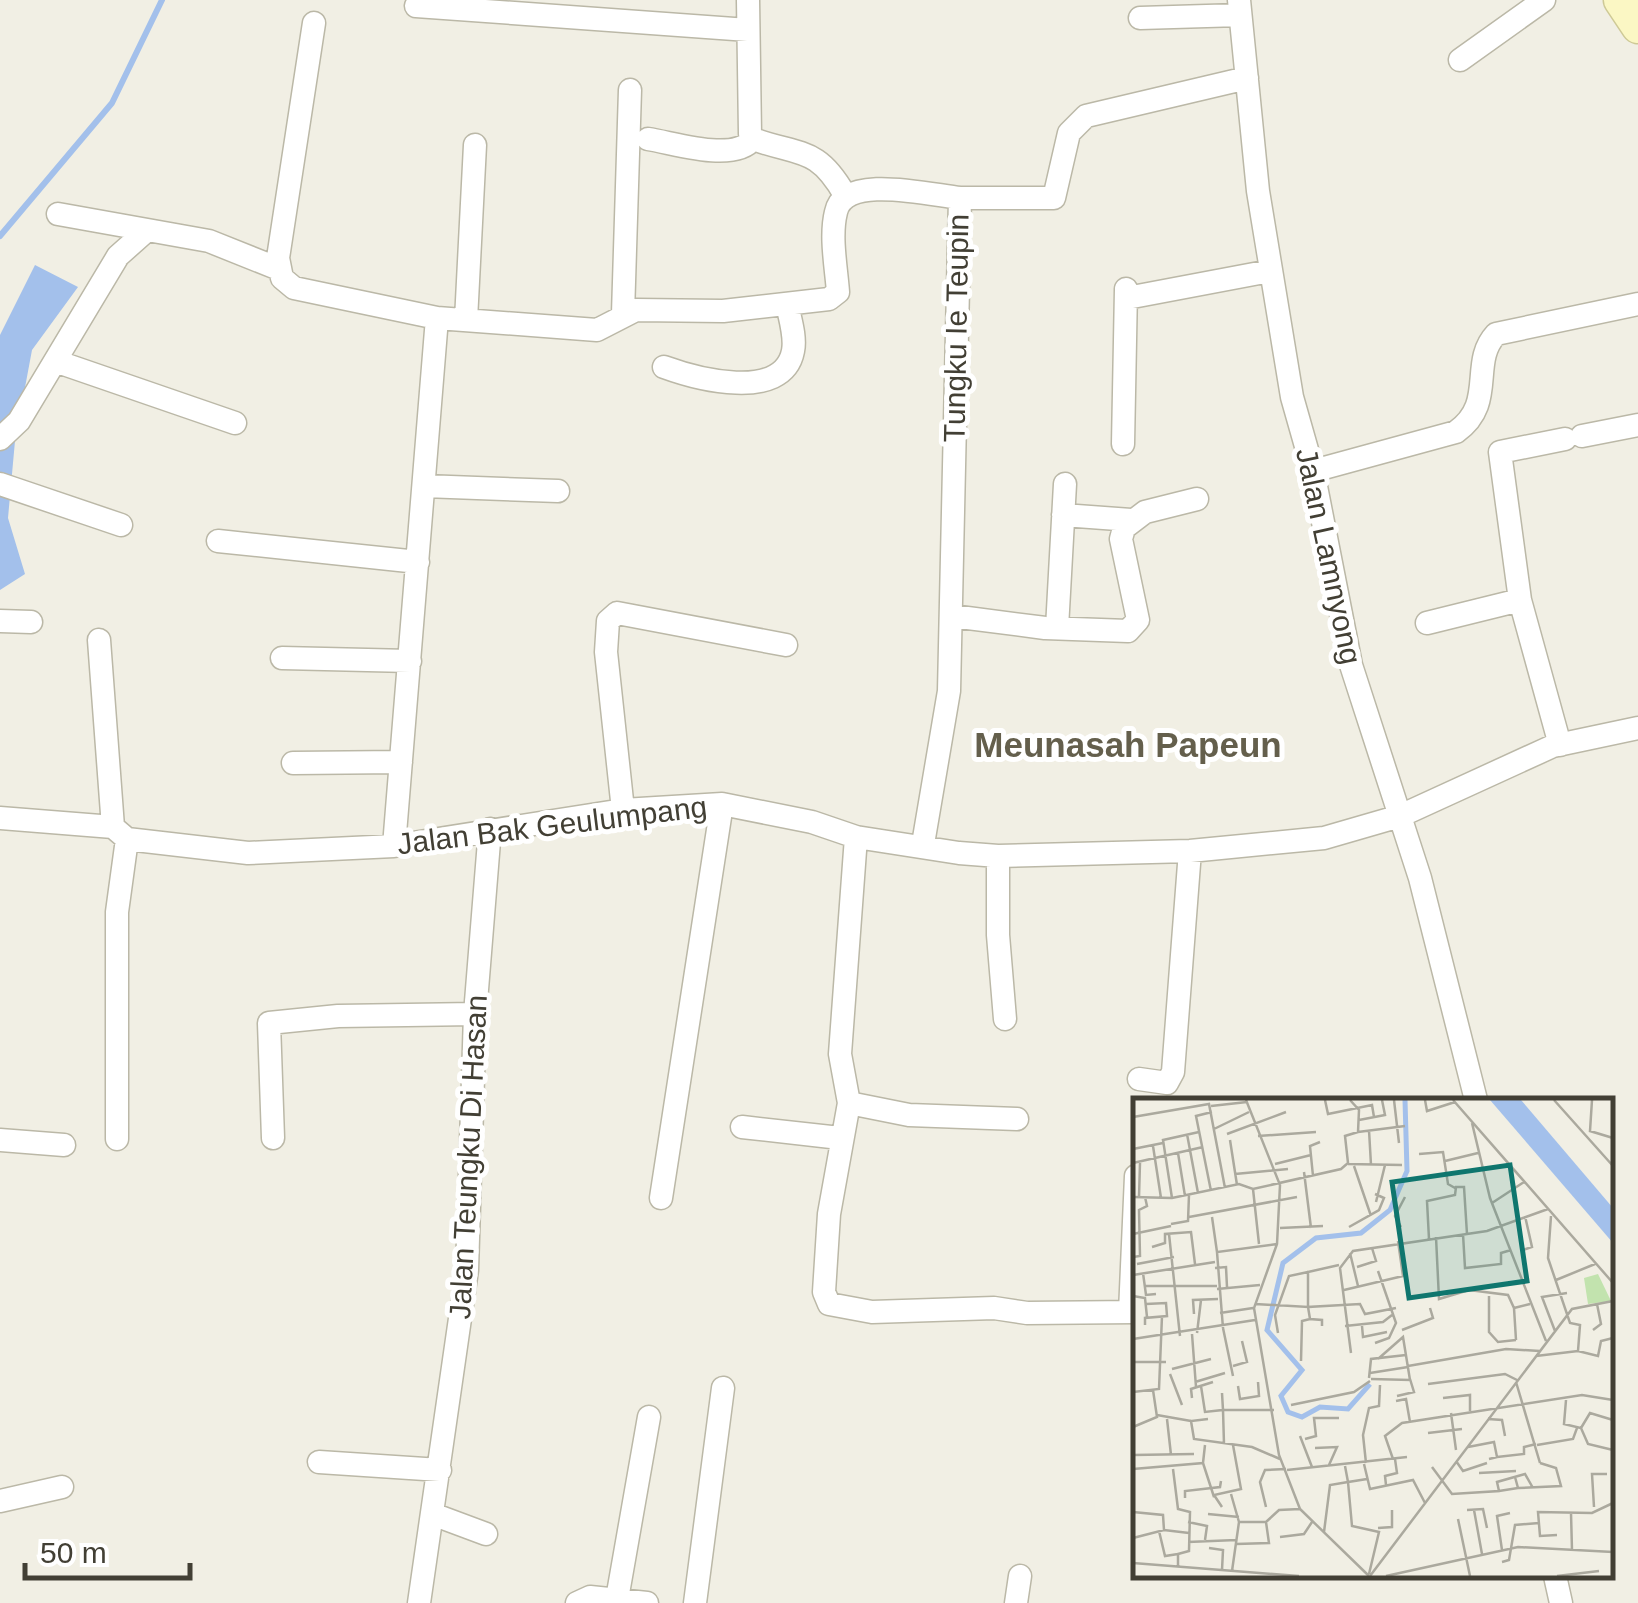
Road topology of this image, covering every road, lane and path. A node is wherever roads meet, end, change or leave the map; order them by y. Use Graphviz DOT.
graph roads {
  1 [pos="748,0"];
  2 [pos="1544,0"];
  3 [pos="1620,0"];
  4 [pos="416,6"];
  5 [pos="1240,8"];
  6 [pos="1140,18"];
  7 [pos="314,23"];
  8 [pos="1638,27"];
  9 [pos="748,30"];
  10 [pos="1460,60"];
  11 [pos="1247,78"];
  12 [pos="630,90"];
  13 [pos="648,139"];
  14 [pos="753,139"];
  15 [pos="476,145"];
  16 [pos="845,195"];
  17 [pos="960,198"];
  18 [pos="58,214"];
  19 [pos="145,232"];
  20 [pos="279,269"];
  21 [pos="1270,271"];
  22 [pos="787,304"];
  23 [pos="1638,304"];
  24 [pos="623,314"];
  25 [pos="437,318"];
  26 [pos="466,320"];
  27 [pos="55,362"];
  28 [pos="664,367"];
  29 [pos="235,423"];
  30 [pos="1638,425"];
  31 [pos="0,439"];
  32 [pos="1123,444"];
  33 [pos="1313,471"];
  34 [pos="0,484"];
  35 [pos="1065,484"];
  36 [pos="424,486"];
  37 [pos="558,491"];
  38 [pos="1197,500"];
  39 [pos="1063,514"];
  40 [pos="1132,520"];
  41 [pos="121,525"];
  42 [pos="218,541"];
  43 [pos="418,562"];
  44 [pos="1520,600"];
  45 [pos="952,616"];
  46 [pos="0,621"];
  47 [pos="31,622"];
  48 [pos="1427,623"];
  49 [pos="1057,628"];
  50 [pos="99,640"];
  51 [pos="786,644"];
  52 [pos="282,658"];
  53 [pos="410,661"];
  54 [pos="1638,728"];
  55 [pos="1560,744"];
  56 [pos="401,762"];
  57 [pos="294,763"];
  58 [pos="722,804"];
  59 [pos="623,810"];
  60 [pos="1400,816"];
  61 [pos="0,818"];
  62 [pos="490,829"];
  63 [pos="120,833"];
  64 [pos="856,837"];
  65 [pos="923,844"];
  66 [pos="394,846"];
  67 [pos="1190,851"];
  68 [pos="998,856"];
  69 [pos="474,1014"];
  70 [pos="1004,1019"];
  71 [pos="1139,1080"];
  72 [pos="1475,1098"];
  73 [pos="849,1103"];
  74 [pos="1018,1119"];
  75 [pos="742,1127"];
  76 [pos="273,1138"];
  77 [pos="840,1138"];
  78 [pos="117,1139"];
  79 [pos="0,1140"];
  80 [pos="64,1145"];
  81 [pos="661,1198"];
  82 [pos="1133,1312"];
  83 [pos="723,1388"];
  84 [pos="649,1417"];
  85 [pos="319,1462"];
  86 [pos="440,1470"];
  87 [pos="62,1488"];
  88 [pos="0,1501"];
  89 [pos="435,1515"];
  90 [pos="486,1534"];
  91 [pos="1020,1576"];
  92 [pos="1555,1578"];
  93 [pos="617,1599"];
  94 [pos="419,1603"];
  95 [pos="576,1603"];
  96 [pos="646,1603"];
  97 [pos="695,1603"];
  98 [pos="1016,1603"];
  99 [pos="1561,1603"];
  1 -- 9 [label="street"];
  2 -- 10 [label="street"];
  3 -- 8 [label="street"];
  4 -- 9 [label="street"];
  5 -- 6 [label="street"];
  5 -- 11 [label="street, Jalan Lamnyong"];
  7 -- 20 [label="street"];
  9 -- 14 [label="street"];
  11 -- 17 [label="street"];
  11 -- 21 [label="street, Jalan Lamnyong"];
  12 -- 24 [label="street"];
  13 -- 14 [label="street"];
  14 -- 16 [label="street"];
  15 -- 26 [label="street"];
  16 -- 17 [label="street, Tungku Ie Teupin"];
  16 -- 22 [label="street"];
  17 -- 45 [label="street, Tungku Ie Teupin"];
  18 -- 19 [label="street"];
  19 -- 20 [label="street"];
  19 -- 27 [label="street"];
  20 -- 25 [label="street"];
  21 -- 32 [label="street"];
  21 -- 33 [label="street, Jalan Lamnyong"];
  22 -- 24 [label="street"];
  22 -- 28 [label="street"];
  23 -- 33 [label="street"];
  24 -- 26 [label="street"];
  25 -- 26 [label="street"];
  25 -- 36 [label="street"];
  27 -- 29 [label="street"];
  27 -- 31 [label="street"];
  30 -- 44 [label="street"];
  33 -- 60 [label="street, Jalan Lamnyong"];
  34 -- 41 [label="street"];
  35 -- 39 [label="street"];
  36 -- 37 [label="street"];
  36 -- 43 [label="street"];
  38 -- 40 [label="street"];
  39 -- 40 [label="street"];
  39 -- 49 [label="street"];
  40 -- 49 [label="street"];
  42 -- 43 [label="street"];
  43 -- 53 [label="street"];
  44 -- 48 [label="street"];
  44 -- 55 [label="street"];
  45 -- 49 [label="street"];
  45 -- 65 [label="street, Tungku Ie Teupin"];
  46 -- 47 [label="street"];
  50 -- 63 [label="street"];
  51 -- 59 [label="street"];
  52 -- 53 [label="street"];
  53 -- 56 [label="street"];
  54 -- 55 [label="street, Jalan Bak Geulumpang"];
  55 -- 60 [label="street, Jalan Bak Geulumpang"];
  56 -- 57 [label="street"];
  56 -- 66 [label="street"];
  58 -- 59 [label="street, Jalan Bak Geulumpang"];
  58 -- 64 [label="street, Jalan Bak Geulumpang"];
  58 -- 81 [label="street"];
  59 -- 62 [label="street, Jalan Bak Geulumpang"];
  60 -- 67 [label="street, Jalan Bak Geulumpang"];
  60 -- 72 [label="street, Jalan Lamnyong"];
  61 -- 63 [label="street, Jalan Bak Geulumpang"];
  62 -- 66 [label="street, Jalan Bak Geulumpang"];
  62 -- 69 [label="street, Jalan Teungku Di Hasan"];
  63 -- 66 [label="street, Jalan Bak Geulumpang"];
  63 -- 78 [label="street"];
  64 -- 65 [label="street, Jalan Bak Geulumpang"];
  64 -- 73 [label="street"];
  65 -- 68 [label="street, Jalan Bak Geulumpang"];
  67 -- 68 [label="street, Jalan Bak Geulumpang"];
  67 -- 71 [label="street"];
  68 -- 70 [label="street"];
  69 -- 76 [label="street"];
  69 -- 86 [label="street, Jalan Teungku Di Hasan"];
  73 -- 74 [label="street"];
  73 -- 77 [label="street"];
  75 -- 77 [label="street"];
  77 -- 82 [label="street"];
  79 -- 80 [label="street"];
  83 -- 97 [label="street"];
  84 -- 93 [label="street"];
  85 -- 86 [label="street"];
  86 -- 89 [label="street, Jalan Teungku Di Hasan"];
  87 -- 88 [label="street"];
  89 -- 90 [label="street"];
  89 -- 94 [label="street, Jalan Teungku Di Hasan"];
  91 -- 98 [label="street"];
  92 -- 99 [label="street"];
  93 -- 95 [label="street"];
  93 -- 96 [label="street"];
}
